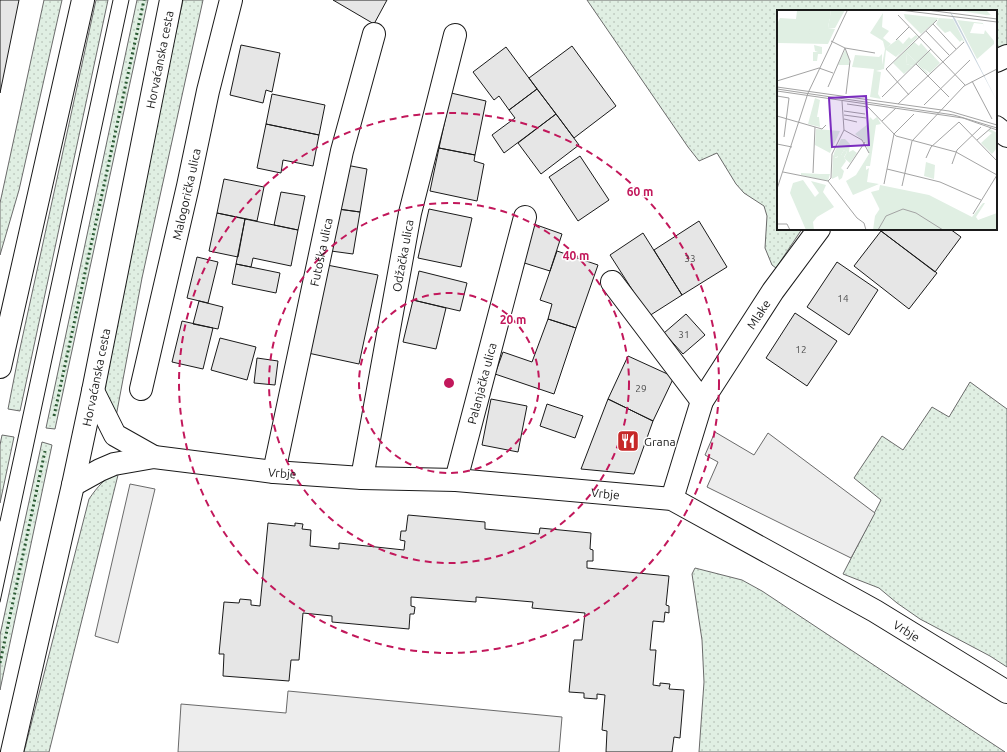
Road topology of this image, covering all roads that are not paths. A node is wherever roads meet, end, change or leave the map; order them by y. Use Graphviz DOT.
graph roads {
  1 [pos="83,0"];
  2 [pos="171,0"];
  3 [pos="231,0"];
  4 [pos="374,34"];
  5 [pos="455,35"];
  6 [pos="1007,56"];
  7 [pos="997,61"];
  8 [pos="997,128"];
  9 [pos="1007,136"];
  10 [pos="525,217"];
  11 [pos="818,230"];
  12 [pos="612,282"];
  13 [pos="12,316"];
  14 [pos="0,339"];
  15 [pos="0,367"];
  16 [pos="141,389"];
  17 [pos="94,391"];
  18 [pos="702,401"];
  19 [pos="154,457"];
  20 [pos="274,472"];
  21 [pos="362,478"];
  22 [pos="456,480"];
  23 [pos="73,485"];
  24 [pos="672,499"];
  25 [pos="1007,692"];
  26 [pos="12,752"];
  1 -- 13 [label="street"];
  2 -- 17 [label="street, Horvaćanska cesta"];
  3 -- 16 [label="street, Malogorička ulica"];
  4 -- 20 [label="street, Futoška ulica"];
  5 -- 21 [label="street, Odžačka ulica"];
  6 -- 7 [label="street"];
  8 -- 9 [label="street"];
  10 -- 22 [label="street, Palanjačka ulica"];
  11 -- 18 [label="street, Mlake"];
  12 -- 18 [label="street"];
  13 -- 14 [label="street"];
  13 -- 15 [label="street"];
  17 -- 19 [label="street, Vrbje"];
  17 -- 23 [label="street, Horvaćanska cesta"];
  18 -- 24 [label="street, Mlake"];
  19 -- 20 [label="street, Vrbje"];
  19 -- 23 [label="street, Vrbje"];
  20 -- 21 [label="street, Vrbje"];
  21 -- 22 [label="street, Vrbje"];
  22 -- 24 [label="street, Vrbje"];
  23 -- 26 [label="street, Horvaćanska cesta"];
  24 -- 25 [label="street, Vrbje"];
}
